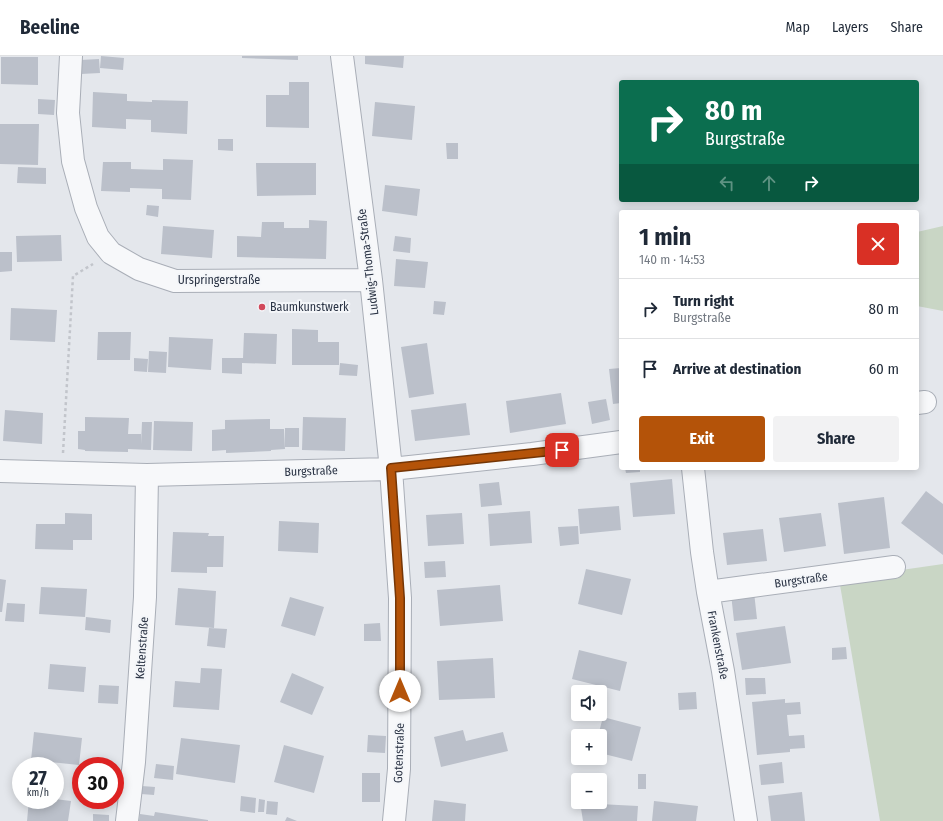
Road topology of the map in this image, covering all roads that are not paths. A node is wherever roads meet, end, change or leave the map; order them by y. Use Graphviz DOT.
graph roads {
  1 [pos="71,56"];
  2 [pos="342,56"];
  3 [pos="371,280"];
  4 [pos="619,442"];
  5 [pos="391,468"];
  6 [pos="693,470"];
  7 [pos="0,471"];
  8 [pos="147,475"];
  9 [pos="894,567"];
  10 [pos="708,592"];
  11 [pos="127,821"];
  12 [pos="394,821"];
  13 [pos="746,821"];
  1 -- 3 [label="street, Urspringerstraße"];
  2 -- 3 [label="street, Ludwig-Thoma-Straße"];
  3 -- 5 [label="street, Ludwig-Thoma-Straße"];
  4 -- 5 [label="street, Burgstraße"];
  5 -- 8 [label="street, Burgstraße"];
  5 -- 12 [label="street, Gotenstraße"];
  6 -- 10 [label="street, Frankenstraße"];
  7 -- 8 [label="street, Burgstraße"];
  8 -- 11 [label="street, Keltenstraße"];
  9 -- 10 [label="street, Burgstraße"];
  10 -- 13 [label="street, Frankenstraße"];
}
